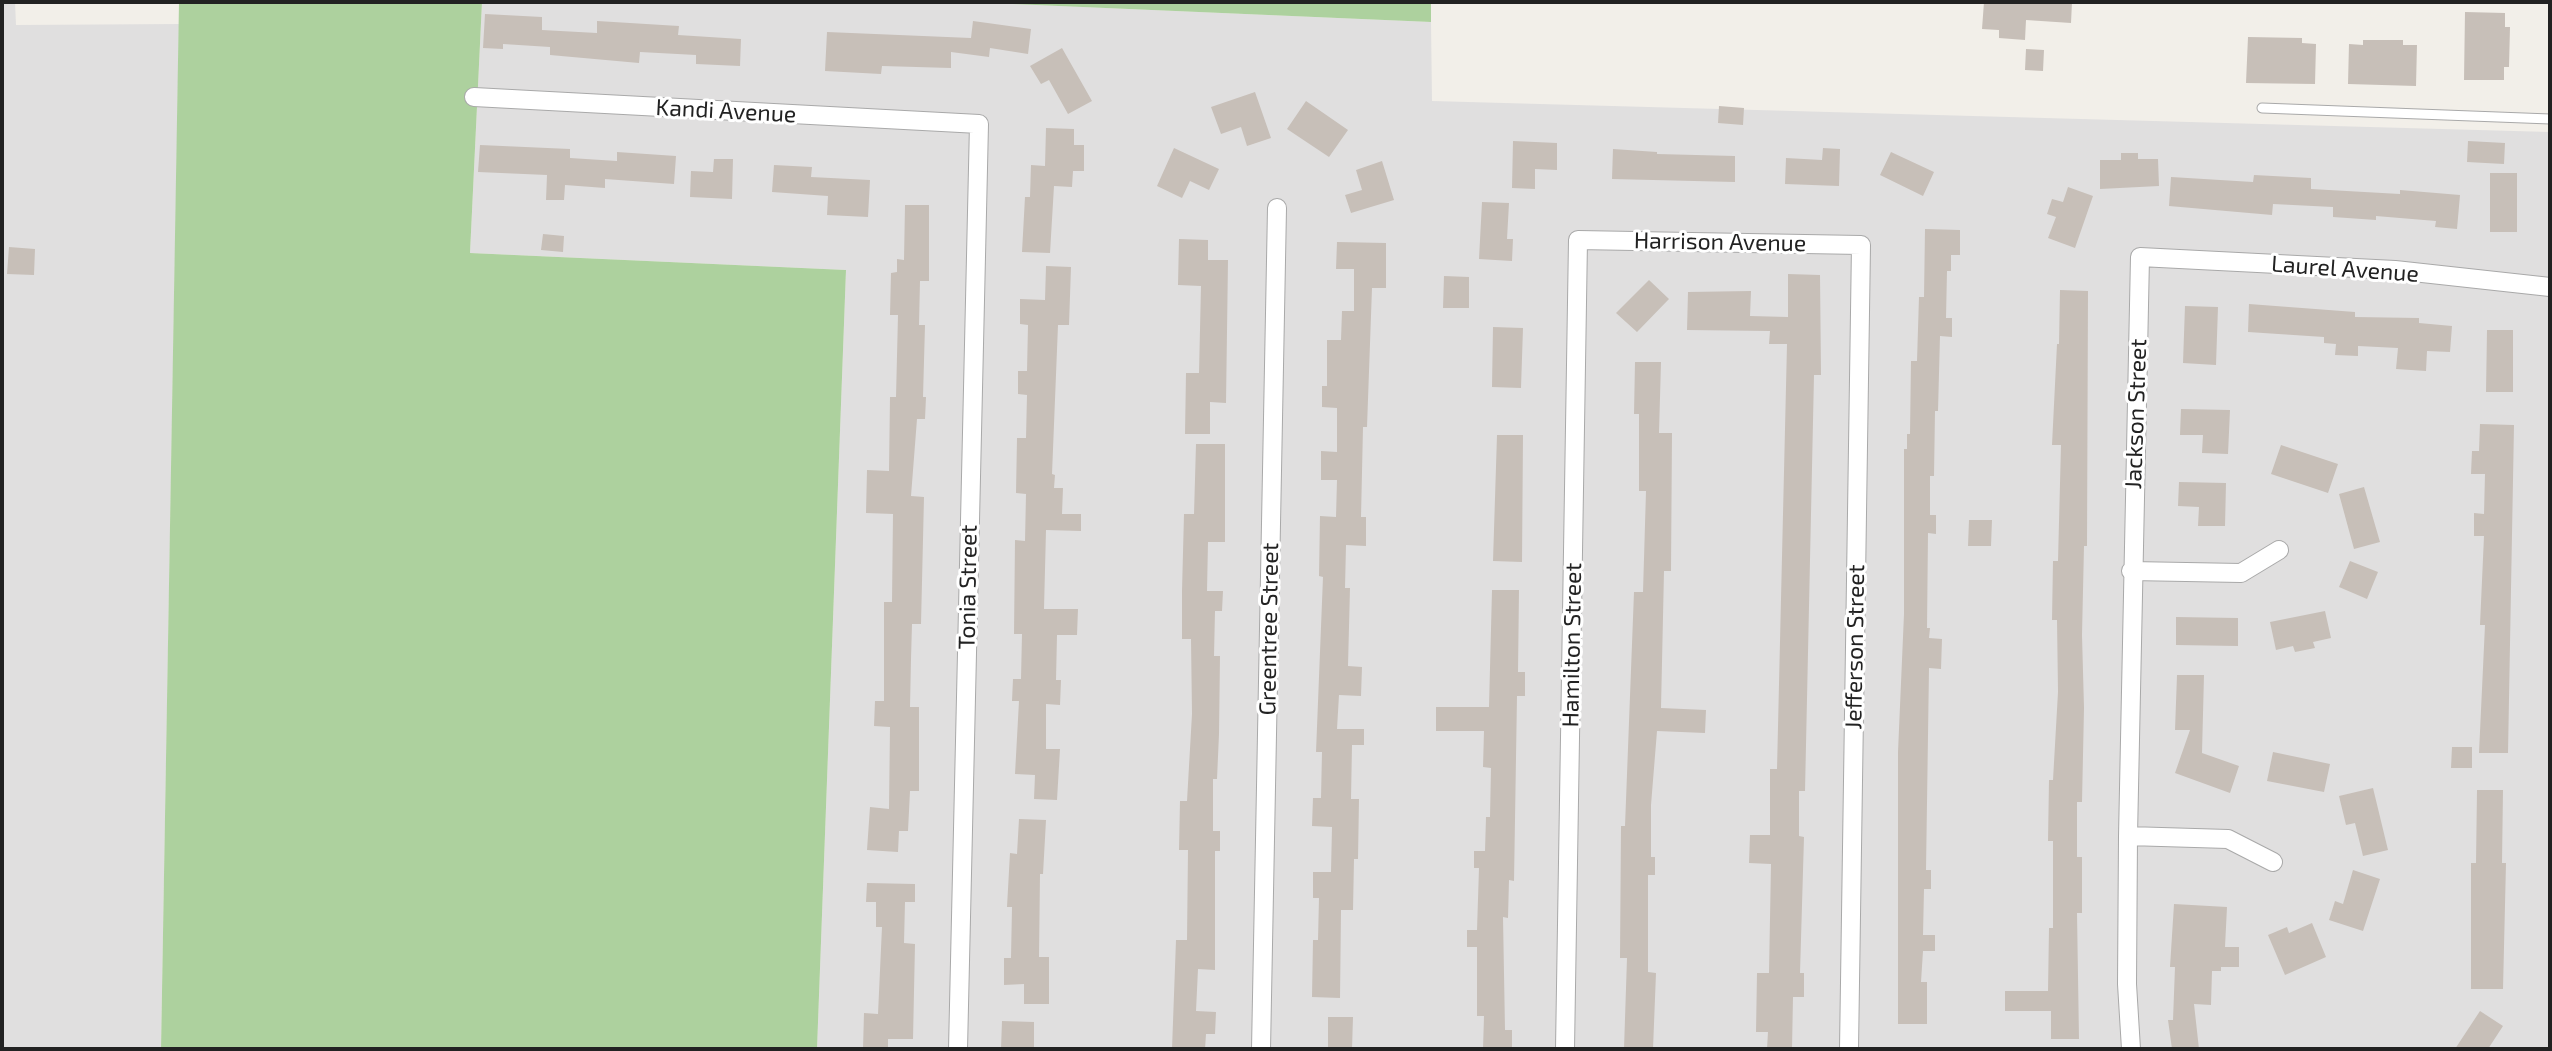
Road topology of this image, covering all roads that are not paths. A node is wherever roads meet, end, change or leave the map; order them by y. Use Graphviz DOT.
graph roads {
  1 [pos="474,97"];
  2 [pos="2262,108"];
  3 [pos="2550,119"];
  4 [pos="979,124"];
  5 [pos="1277,208"];
  6 [pos="1578,240"];
  7 [pos="1861,244"];
  8 [pos="2140,257"];
  9 [pos="2550,287"];
  10 [pos="2279,550"];
  11 [pos="2131,571"];
  12 [pos="2128,836"];
  13 [pos="2273,862"];
  14 [pos="958,1049"];
  15 [pos="1261,1049"];
  16 [pos="1565,1049"];
  17 [pos="1849,1049"];
  18 [pos="2131,1049"];
  1 -- 4 [label="street, Kandi Avenue"];
  2 -- 3 [label="lane"];
  4 -- 14 [label="street, Tonia Street"];
  5 -- 15 [label="street, Greentree Street"];
  6 -- 7 [label="street, Harrison Avenue"];
  6 -- 16 [label="street, Hamilton Street"];
  7 -- 17 [label="street, Jefferson Street"];
  8 -- 9 [label="street, Laurel Avenue"];
  8 -- 11 [label="street, Jackson Street"];
  10 -- 11 [label="street"];
  11 -- 12 [label="street, Jackson Street"];
  12 -- 13 [label="street"];
  12 -- 18 [label="street, Jackson Street"];
}
